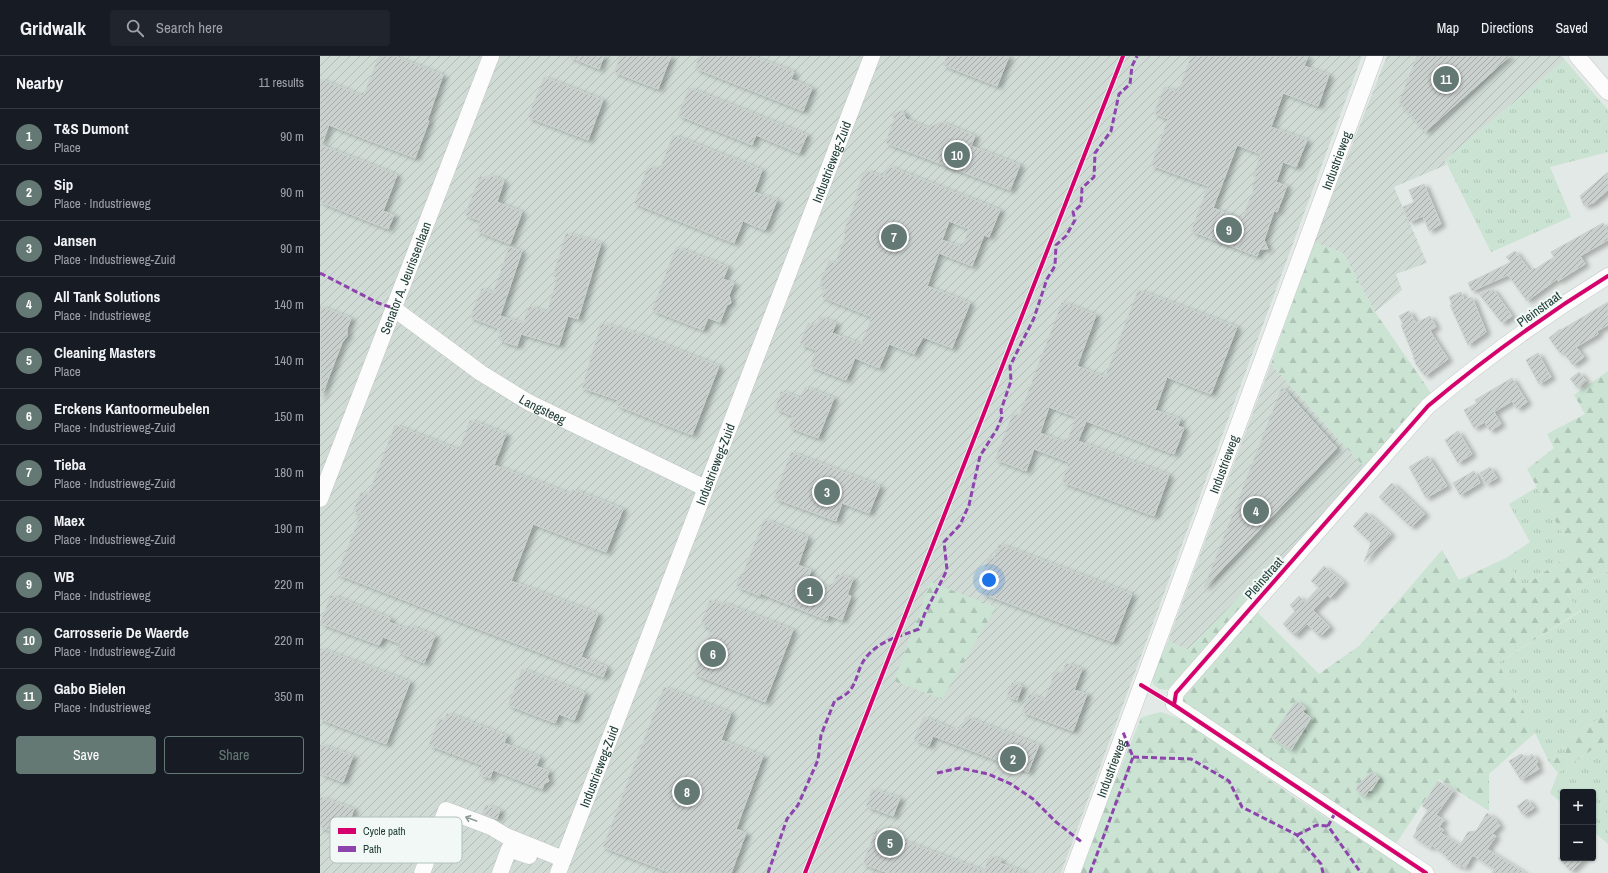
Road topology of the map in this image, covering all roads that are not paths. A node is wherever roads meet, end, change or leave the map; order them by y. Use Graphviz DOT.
graph roads {
  1 [pos="491,56"];
  2 [pos="872,56"];
  3 [pos="1375,56"];
  4 [pos="1577,56"];
  5 [pos="1608,92"];
  6 [pos="1608,276"];
  7 [pos="393,308"];
  8 [pos="705,488"];
  9 [pos="320,499"];
  10 [pos="443,817"];
  11 [pos="506,836"];
  12 [pos="426,863"];
  13 [pos="560,866"];
  14 [pos="422,873"];
  15 [pos="492,873"];
  16 [pos="500,873"];
  17 [pos="1072,873"];
  18 [pos="1426,873"];
  1 -- 7 [label="street, Senator A. Jeurissenlaan"];
  2 -- 8 [label="street, Industrieweg-Zuid"];
  3 -- 17 [label="street, Industrieweg"];
  4 -- 5 [label="street"];
  6 -- 18 [label="street, Pleinstraat"];
  7 -- 8 [label="street, Langsteeg"];
  7 -- 9 [label="street, Senator A. Jeurissenlaan"];
  8 -- 13 [label="street, Industrieweg-Zuid"];
  11 -- 10 [label="street, one-way"];
  11 -- 13 [label="street"];
  11 -- 15 [label="street"];
  12 -- 14 [label="street, one-way"];
  13 -- 16 [label="street"];
}
